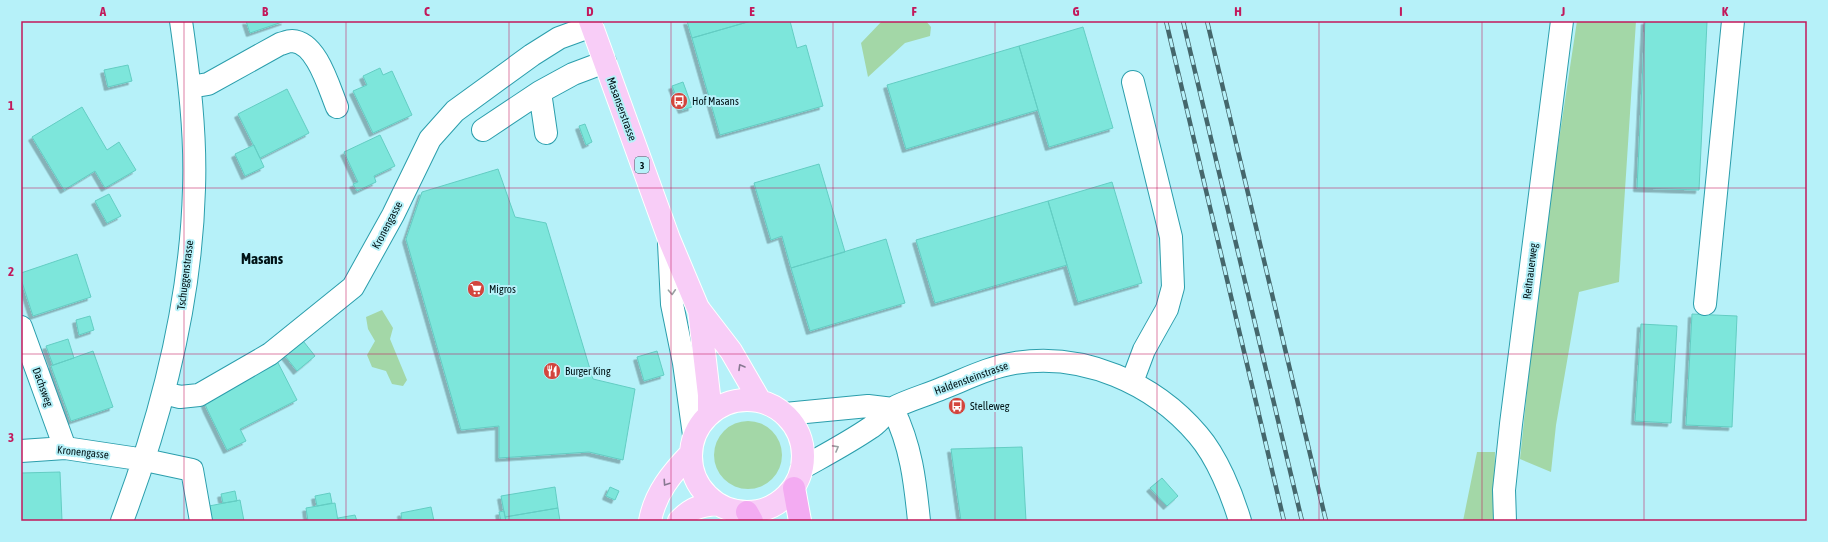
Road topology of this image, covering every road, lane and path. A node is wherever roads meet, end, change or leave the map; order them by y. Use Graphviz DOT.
graph roads {
  1 [pos="182,21"];
  2 [pos="1562,21"];
  3 [pos="1732,21"];
  4 [pos="591,23"];
  5 [pos="605,62"];
  6 [pos="1133,82"];
  7 [pos="190,88"];
  8 [pos="540,92"];
  9 [pos="337,107"];
  10 [pos="483,130"];
  11 [pos="546,133"];
  12 [pos="669,239"];
  13 [pos="1705,304"];
  14 [pos="698,308"];
  15 [pos="21,327"];
  16 [pos="1132,382"];
  17 [pos="164,393"];
  18 [pos="760,401"];
  19 [pos="892,409"];
  20 [pos="709,414"];
  21 [pos="785,414"];
  22 [pos="692,444"];
  23 [pos="65,448"];
  24 [pos="21,452"];
  25 [pos="145,460"];
  26 [pos="802,468"];
  27 [pos="794,488"];
  28 [pos="716,504"];
  29 [pos="749,517"];
  30 [pos="122,521"];
  31 [pos="201,521"];
  32 [pos="650,521"];
  33 [pos="679,521"];
  34 [pos="800,521"];
  35 [pos="920,521"];
  36 [pos="1240,521"];
  37 [pos="1505,521"];
  1 -- 7 [label="street, Tschuggenstrasse"];
  2 -- 37 [label="street, Reitnauerweg"];
  3 -- 13 [label="street"];
  4 -- 5 [label="main road, Masanserstrasse / 3"];
  4 -- 17 [label="street, Kronengasse"];
  5 -- 8 [label="street"];
  5 -- 12 [label="main road, Masanserstrasse / 3"];
  6 -- 16 [label="street"];
  7 -- 9 [label="street"];
  7 -- 17 [label="street, Tschuggenstrasse"];
  8 -- 10 [label="street"];
  8 -- 11 [label="street"];
  12 -- 14 [label="main road, Masanserstrasse / 3"];
  12 -- 22 [label="street, one-way"];
  18 -- 14 [label="main road, Masanserstrasse / 3, one-way"];
  14 -- 20 [label="main road, Masanserstrasse / 3"];
  15 -- 23 [label="street, Dachsweg"];
  16 -- 19 [label="street, Haldensteinstrasse"];
  16 -- 36 [label="street, Haldensteinstrasse"];
  17 -- 25 [label="street, Tschuggenstrasse"];
  18 -- 20 [label="main road"];
  18 -- 21 [label="main road"];
  19 -- 21 [label="street, Haldensteinstrasse"];
  26 -- 19 [label="street, Haldensteinstrasse, one-way"];
  19 -- 35 [label="street"];
  20 -- 22 [label="main road"];
  21 -- 26 [label="main road"];
  22 -- 28 [label="main road"];
  22 -- 32 [label="main road, one-way"];
  23 -- 24 [label="street, Kronengasse"];
  23 -- 25 [label="street, Kronengasse"];
  25 -- 30 [label="street, Tschuggenstrasse"];
  25 -- 31 [label="street, Kronengasse"];
  26 -- 27 [label="main road"];
  27 -- 29 [label="main road"];
  27 -- 34 [label="highway"];
  28 -- 29 [label="main road"];
  28 -- 33 [label="main road"];
}
